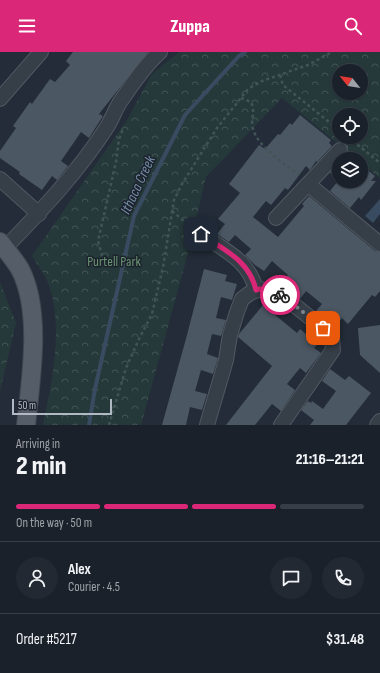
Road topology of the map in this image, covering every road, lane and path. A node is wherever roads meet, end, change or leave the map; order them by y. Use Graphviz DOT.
graph roads {
  1 [pos="41,52"];
  2 [pos="160,52"];
  3 [pos="332,52"];
  4 [pos="280,75"];
  5 [pos="241,98"];
  6 [pos="0,99"];
  7 [pos="124,124"];
  8 [pos="332,124"];
  9 [pos="357,144"];
  10 [pos="340,150"];
  11 [pos="380,163"];
  12 [pos="0,179"];
  13 [pos="308,183"];
  14 [pos="172,211"];
  15 [pos="39,214"];
  16 [pos="276,218"];
  17 [pos="201,234"];
  18 [pos="380,244"];
  19 [pos="2,245"];
  20 [pos="116,266"];
  21 [pos="256,290"];
  22 [pos="380,421"];
  23 [pos="26,425"];
  24 [pos="109,425"];
  25 [pos="207,425"];
  26 [pos="281,425"];
  27 [pos="377,425"];
  1 -- 6 [label="street"];
  2 -- 15 [label="street"];
  3 -- 4 [label="path"];
  4 -- 5 [label="path"];
  4 -- 8 [label="path"];
  5 -- 13 [label="path"];
  5 -- 14 [label="path"];
  7 -- 20 [label="path"];
  9 -- 11 [label="path"];
  10 -- 13 [label="street"];
  12 -- 15 [label="street"];
  13 -- 16 [label="street"];
  13 -- 18 [label="street"];
  14 -- 17 [label="path"];
  14 -- 24 [label="path"];
  15 -- 19 [label="street"];
  17 -- 21 [label="street"];
  19 -- 23 [label="main road"];
  21 -- 25 [label="street"];
  21 -- 26 [label="street"];
  22 -- 27 [label="street"];
}
